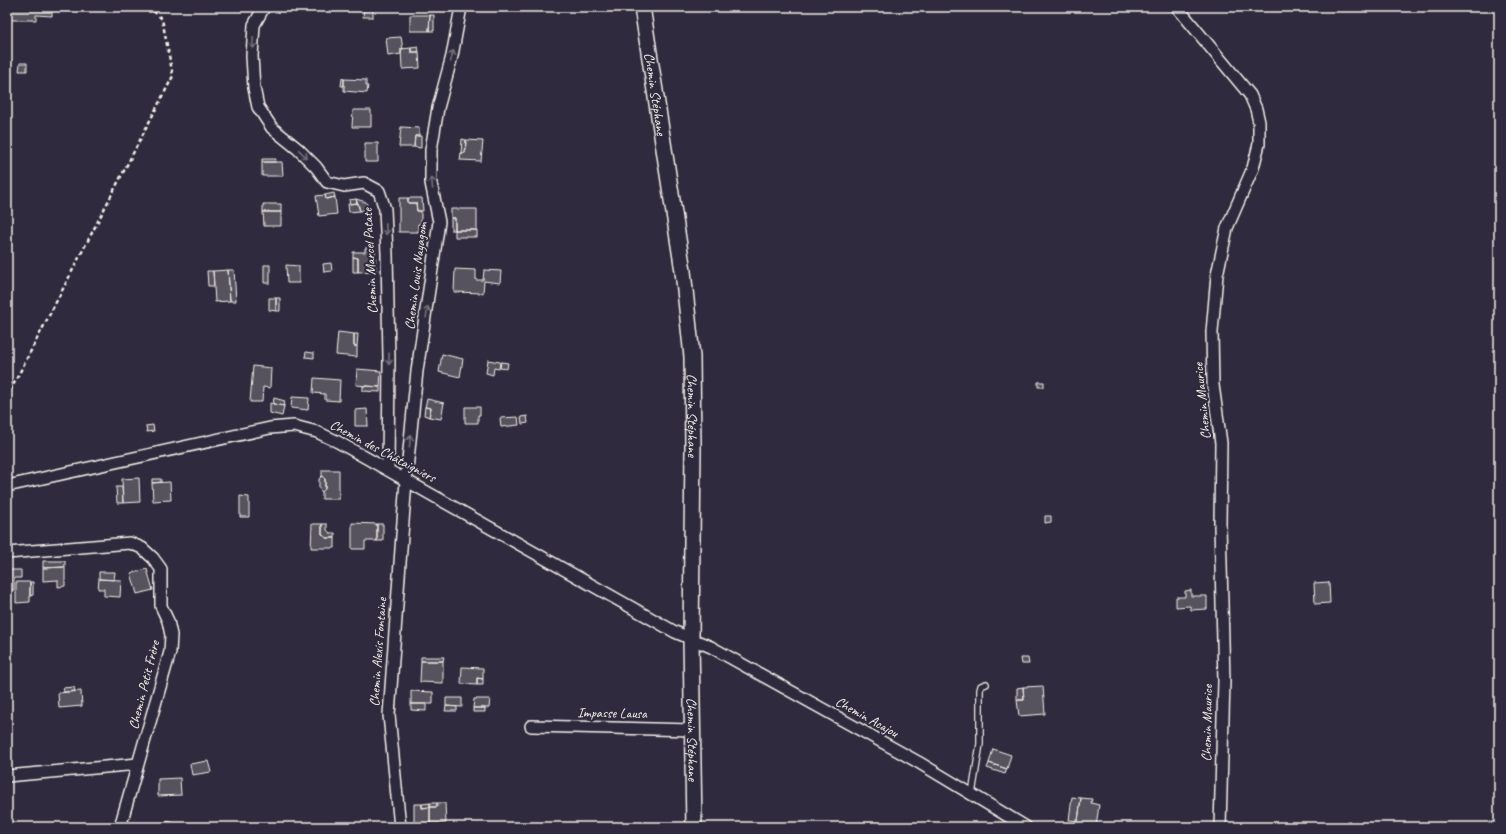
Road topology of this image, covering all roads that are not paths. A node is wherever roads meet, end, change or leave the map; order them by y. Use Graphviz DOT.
graph roads {
  1 [pos="264,7"];
  2 [pos="461,7"];
  3 [pos="642,7"];
  4 [pos="1177,7"];
  5 [pos="388,469"];
  6 [pos="406,480"];
  7 [pos="7,486"];
  8 [pos="7,553"];
  9 [pos="691,638"];
  10 [pos="986,684"];
  11 [pos="531,726"];
  12 [pos="693,730"];
  13 [pos="138,764"];
  14 [pos="7,776"];
  15 [pos="972,795"];
  16 [pos="120,827"];
  17 [pos="400,827"];
  18 [pos="694,827"];
  19 [pos="1026,827"];
  20 [pos="1220,827"];
  1 -- 5 [label="street, Chemin Marcel Patate, one-way"];
  6 -- 2 [label="street, Chemin Louis Nayagom, one-way"];
  3 -- 9 [label="main road, Chemin Stéphane"];
  4 -- 20 [label="street, Chemin Maurice"];
  5 -- 6 [label="street, Chemin des Châtaigniers"];
  5 -- 7 [label="street, Chemin des Châtaigniers"];
  6 -- 9 [label="street, Chemin des Châtaigniers"];
  6 -- 17 [label="street, Chemin Alexis Fontaine"];
  8 -- 13 [label="street, Chemin Petit Frère"];
  9 -- 12 [label="main road, Chemin Stéphane"];
  9 -- 15 [label="street, Chemin Acajou"];
  10 -- 15 [label="lane"];
  11 -- 12 [label="street, Impasse Lausa"];
  12 -- 18 [label="main road, Chemin Stéphane"];
  13 -- 14 [label="street"];
  13 -- 16 [label="street, Chemin Petit Frère"];
  15 -- 19 [label="street, Chemin Acajou"];
}
